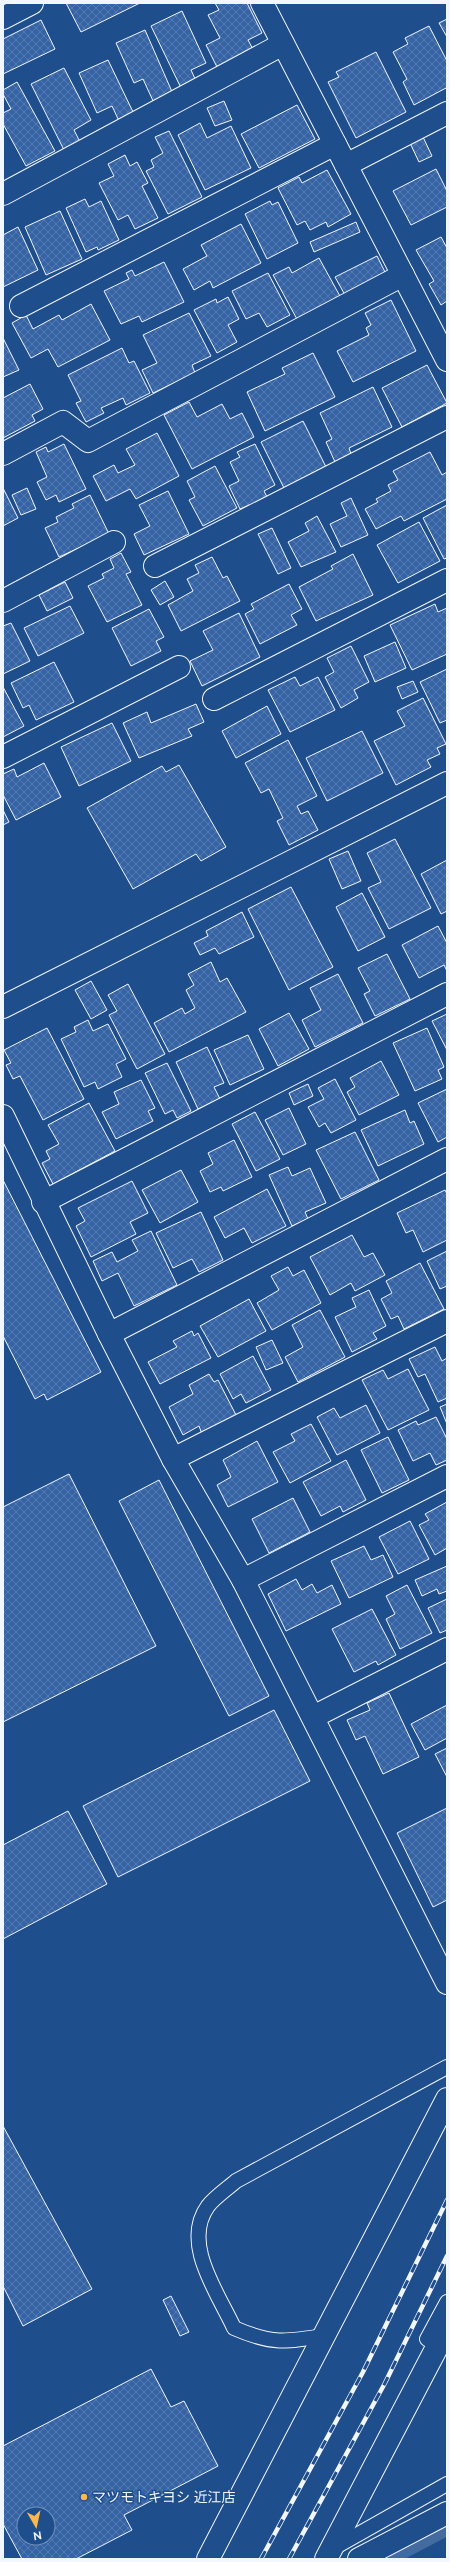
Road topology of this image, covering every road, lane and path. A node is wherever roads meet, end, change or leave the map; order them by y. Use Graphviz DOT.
graph roads {
  1 [pos="32,3"];
  2 [pos="262,3"];
  3 [pos="3,18"];
  4 [pos="283,44"];
  5 [pos="447,113"];
  6 [pos="335,144"];
  7 [pos="346,165"];
  8 [pos="3,194"];
  9 [pos="403,275"];
  10 [pos="21,306"];
  11 [pos="439,324"];
  12 [pos="447,360"];
  13 [pos="447,417"];
  14 [pos="3,454"];
  15 [pos="114,542"];
  16 [pos="155,566"];
  17 [pos="447,580"];
  18 [pos="3,601"];
  19 [pos="179,667"];
  20 [pos="214,699"];
  21 [pos="3,757"];
  22 [pos="447,783"];
  23 [pos="447,994"];
  24 [pos="3,1007"];
  25 [pos="3,1116"];
  26 [pos="447,1159"];
  27 [pos="44,1202"];
  28 [pos="447,1321"];
  29 [pos="109,1334"];
  30 [pos="174,1459"];
  31 [pos="447,1476"];
  32 [pos="243,1580"];
  33 [pos="447,1650"];
  34 [pos="313,1717"];
  35 [pos="447,1984"];
  36 [pos="447,2068"];
  37 [pos="447,2099"];
  38 [pos="377,2256"];
  39 [pos="447,2302"];
  40 [pos="447,2328"];
  41 [pos="427,2339"];
  42 [pos="447,2484"];
  43 [pos="447,2513"];
  44 [pos="329,2554"];
  45 [pos="208,2559"];
  46 [pos="359,2559"];
  1 -- 3 [label="street"];
  2 -- 4 [label="street"];
  4 -- 6 [label="street"];
  4 -- 8 [label="street"];
  5 -- 7 [label="street"];
  6 -- 7 [label="street"];
  6 -- 10 [label="street"];
  7 -- 9 [label="street"];
  9 -- 11 [label="street"];
  9 -- 14 [label="street"];
  11 -- 12 [label="street"];
  13 -- 16 [label="street"];
  15 -- 18 [label="street"];
  17 -- 20 [label="street"];
  19 -- 21 [label="street"];
  22 -- 24 [label="street"];
  23 -- 27 [label="street"];
  25 -- 27 [label="street"];
  26 -- 29 [label="street"];
  27 -- 29 [label="street"];
  28 -- 30 [label="street"];
  29 -- 30 [label="street"];
  30 -- 32 [label="street"];
  31 -- 32 [label="street"];
  32 -- 34 [label="street"];
  33 -- 34 [label="street"];
  34 -- 35 [label="street"];
  36 -- 38 [label="lane"];
  37 -- 45 [label="street"];
  39 -- 41 [label="lane"];
  40 -- 44 [label="street"];
  42 -- 44 [label="lane"];
  43 -- 46 [label="street"];
}
